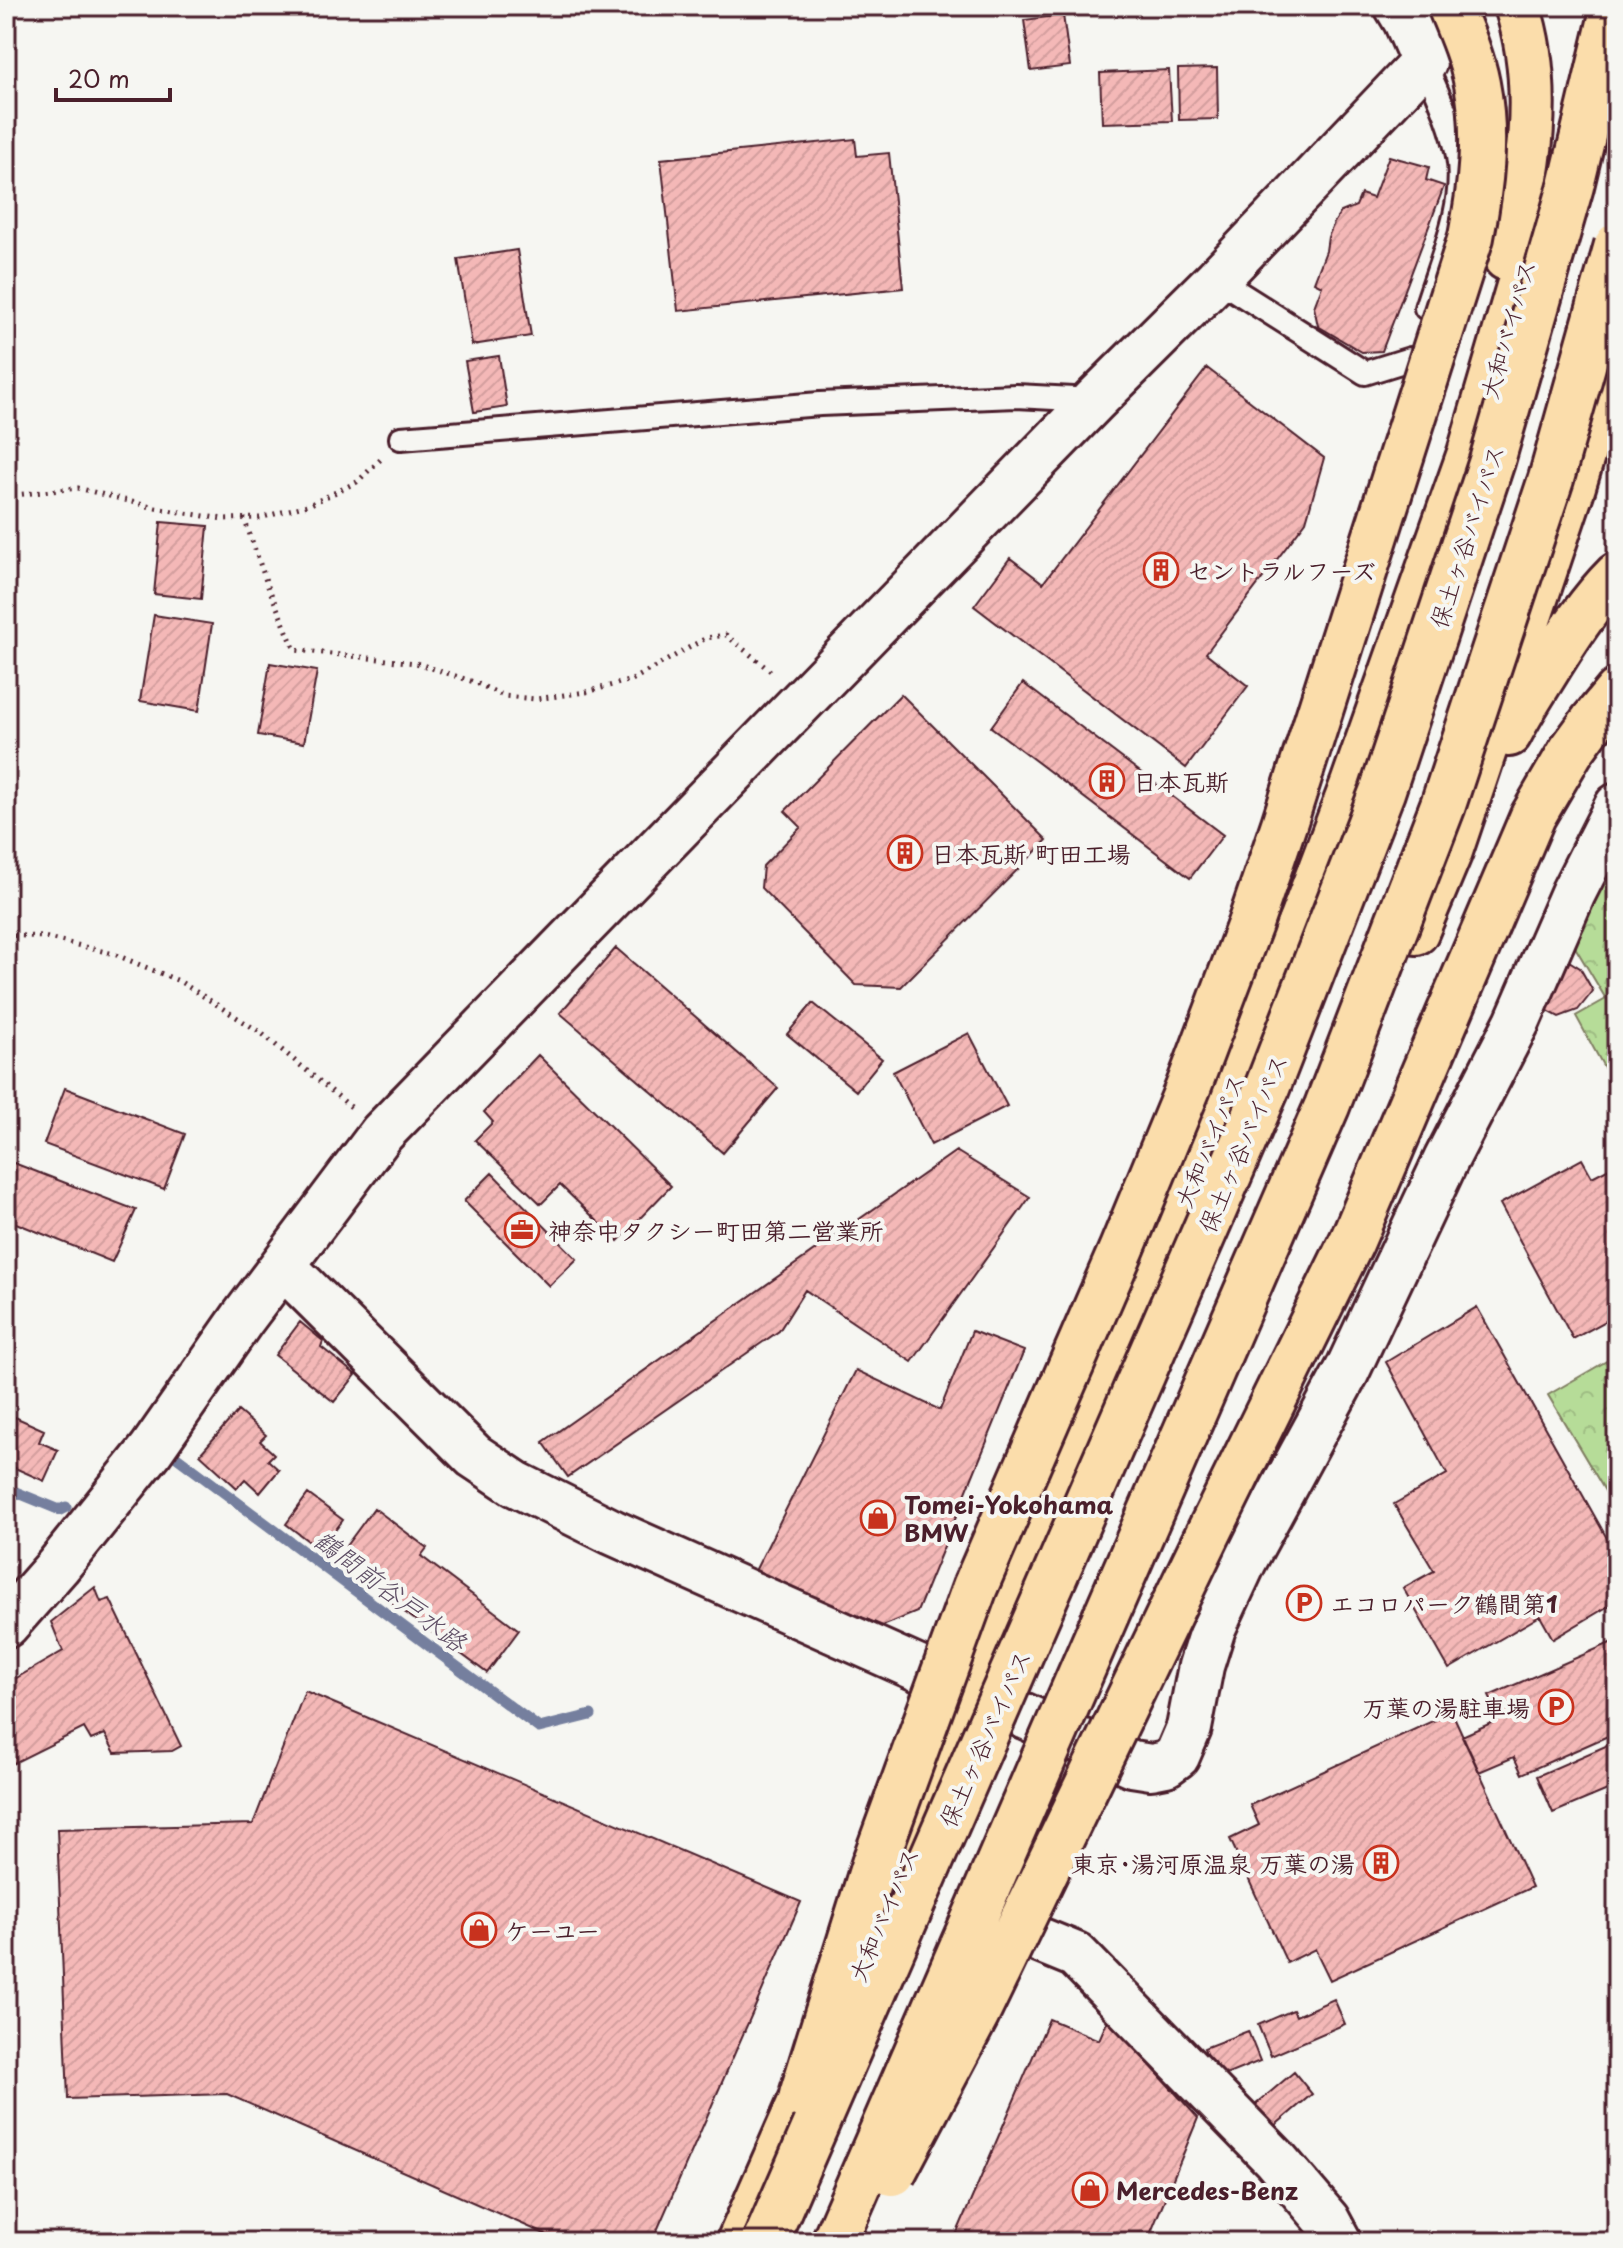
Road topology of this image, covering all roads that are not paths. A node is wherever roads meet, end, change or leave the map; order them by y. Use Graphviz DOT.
graph roads {
  1 [pos="1397,6"];
  2 [pos="1517,6"];
  3 [pos="1593,6"];
  4 [pos="1614,6"];
  5 [pos="1451,7"];
  6 [pos="1424,62"];
  7 [pos="1617,245"];
  8 [pos="1217,279"];
  9 [pos="1617,339"];
  10 [pos="1414,344"];
  11 [pos="1445,369"];
  12 [pos="1094,401"];
  13 [pos="401,438"];
  14 [pos="1617,575"];
  15 [pos="1408,632"];
  16 [pos="1605,707"];
  17 [pos="1617,806"];
  18 [pos="1450,851"];
  19 [pos="283,1266"];
  20 [pos="6,1625"];
  21 [pos="974,1694"];
  22 [pos="1069,1736"];
  23 [pos="993,1921"];
  24 [pos="739,2242"];
  25 [pos="756,2242"];
  26 [pos="765,2242"];
  27 [pos="834,2242"];
  28 [pos="857,2242"];
  29 [pos="1339,2242"];
  1 -- 6 [label="street"];
  2 -- 15 [label="highway"];
  3 -- 15 [label="highway, 大和バイパス"];
  4 -- 26 [label="highway, 保土ヶ谷バイパス, bridge"];
  5 -- 25 [label="highway, bridge"];
  6 -- 8 [label="street"];
  6 -- 10 [label="lane"];
  7 -- 27 [label="highway, bridge"];
  8 -- 10 [label="lane"];
  8 -- 12 [label="street"];
  9 -- 18 [label="highway"];
  10 -- 11 [label="lane"];
  12 -- 13 [label="lane"];
  12 -- 19 [label="street"];
  14 -- 18 [label="highway"];
  15 -- 21 [label="highway, 大和バイパス"];
  16 -- 28 [label="highway, bridge"];
  17 -- 22 [label="street"];
  18 -- 22 [label="highway"];
  19 -- 20 [label="street"];
  19 -- 21 [label="street"];
  21 -- 22 [label="street"];
  21 -- 24 [label="highway, 大和バイパス"];
  22 -- 23 [label="highway"];
  23 -- 28 [label="highway"];
  23 -- 29 [label="street"];
}
